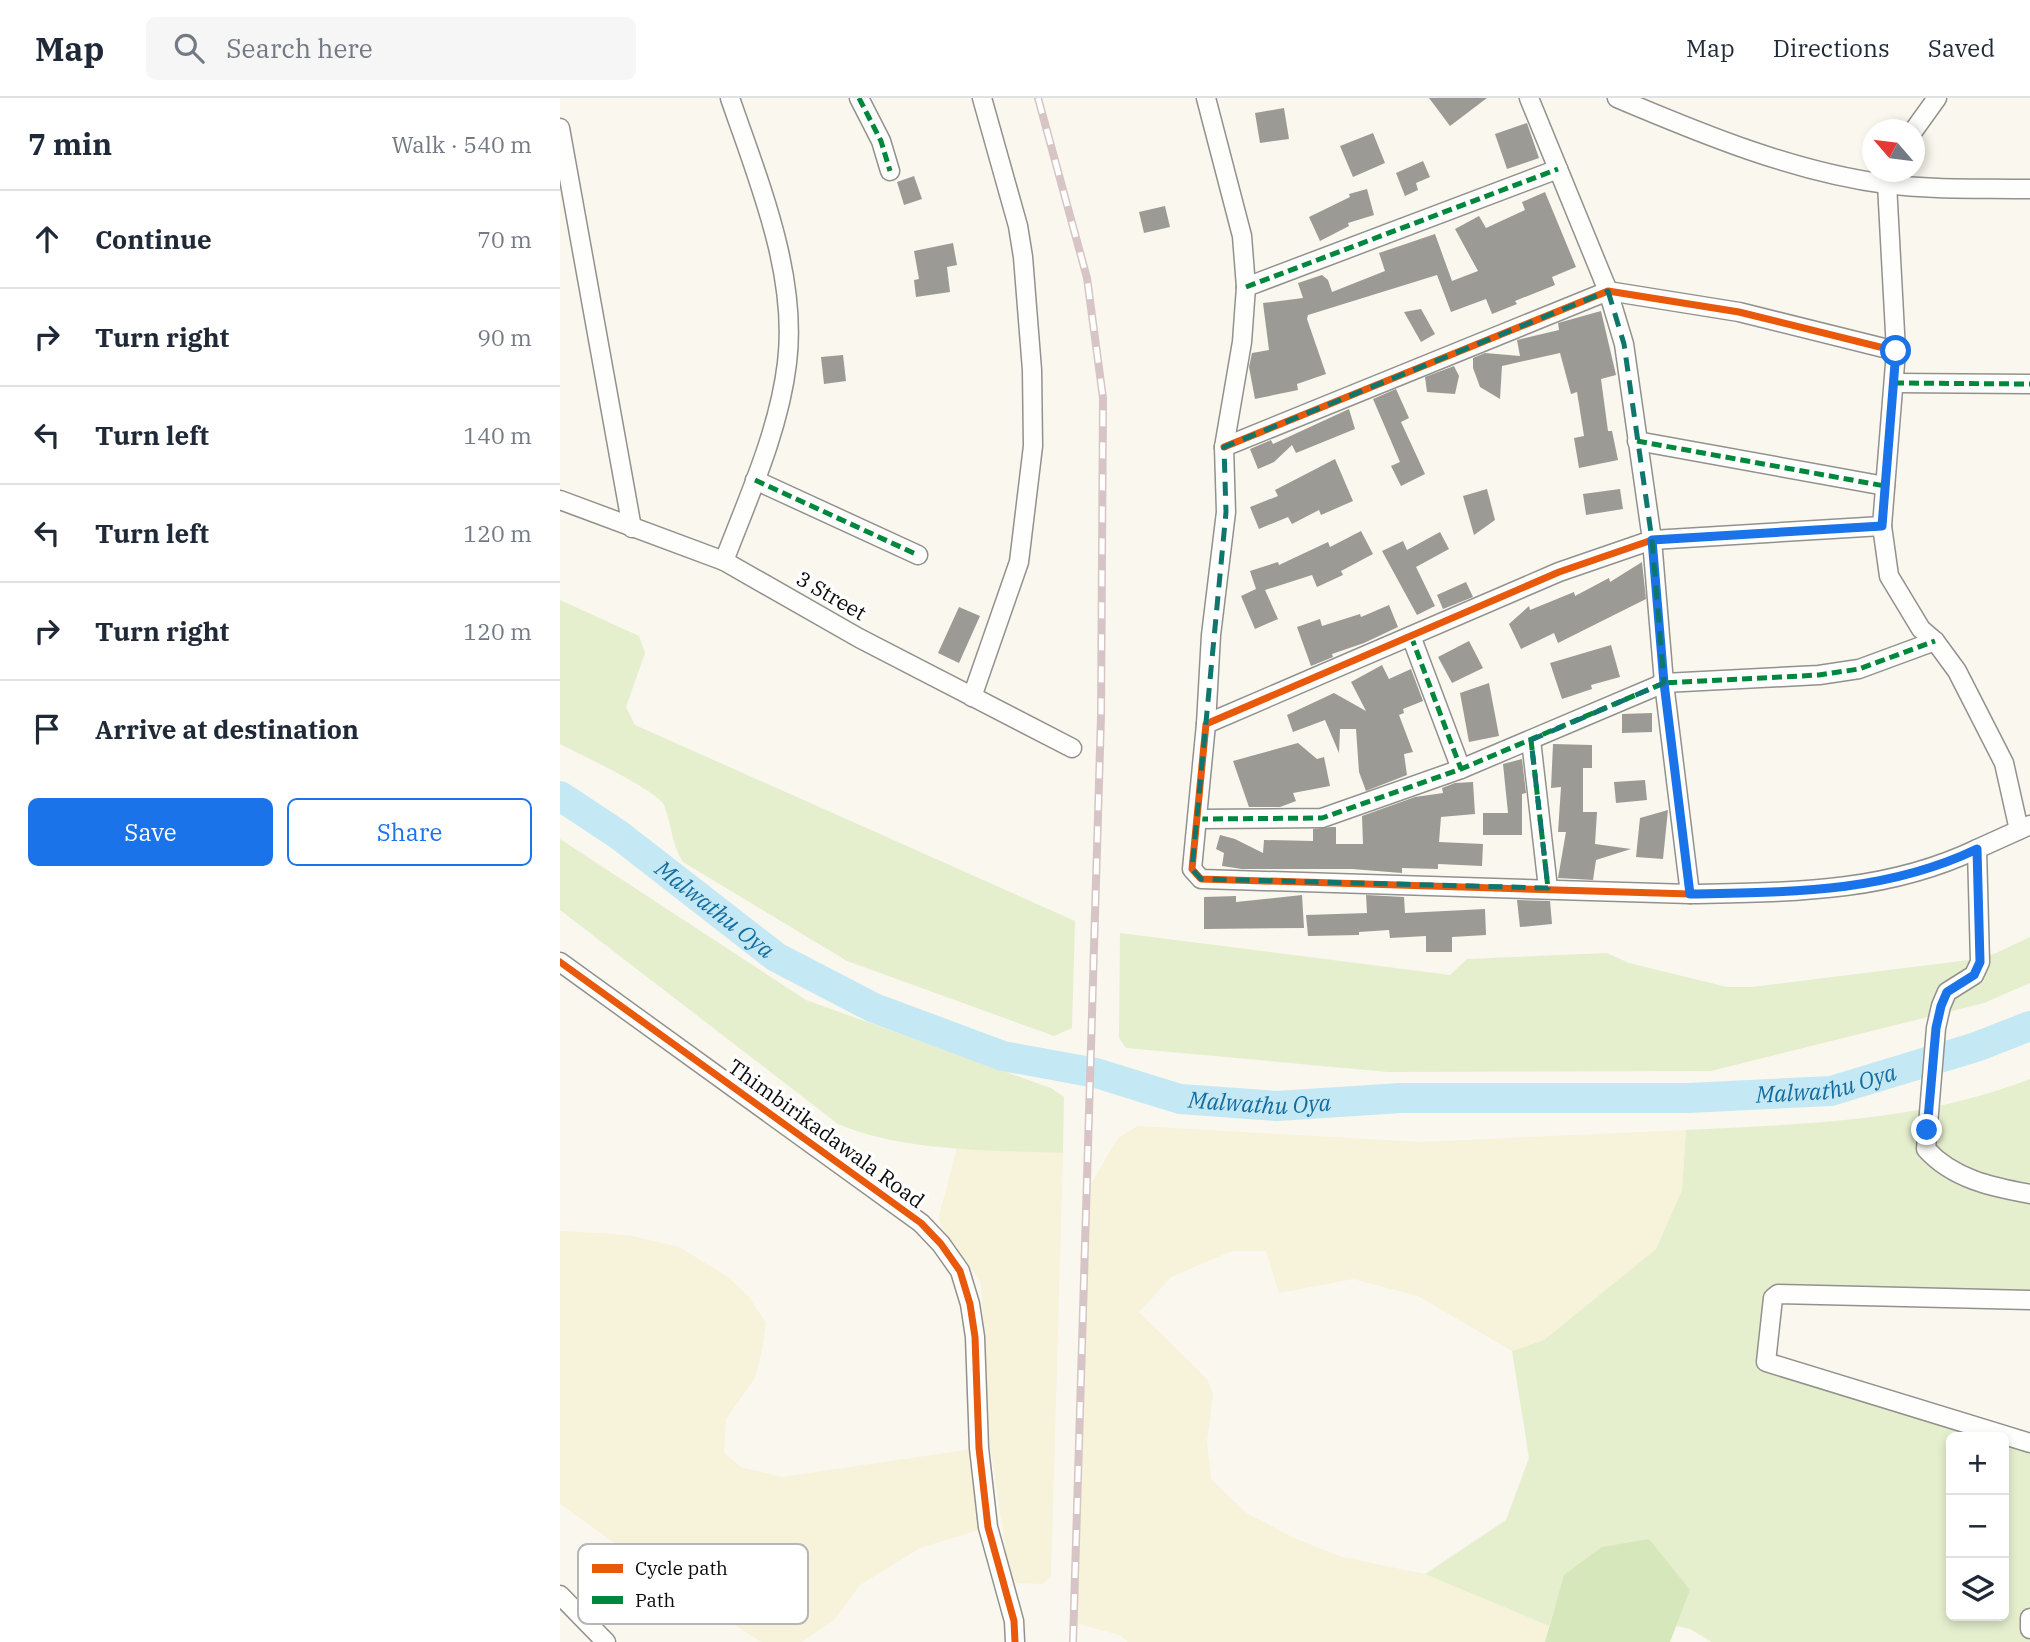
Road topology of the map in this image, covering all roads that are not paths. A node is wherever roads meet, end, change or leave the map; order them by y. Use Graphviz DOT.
graph roads {
  1 [pos="730,98"];
  2 [pos="859,98"];
  3 [pos="982,98"];
  4 [pos="1206,98"];
  5 [pos="1529,98"];
  6 [pos="1617,98"];
  7 [pos="1937,98"];
  8 [pos="1640,102"];
  9 [pos="1922,119"];
  10 [pos="560,128"];
  11 [pos="1558,169"];
  12 [pos="890,171"];
  13 [pos="1862,174"];
  14 [pos="1925,181"];
  15 [pos="1889,182"];
  16 [pos="2030,189"];
  17 [pos="1247,287"];
  18 [pos="1608,291"];
  19 [pos="1896,351"];
  20 [pos="1894,383"];
  21 [pos="2030,384"];
  22 [pos="1637,441"];
  23 [pos="1224,447"];
  24 [pos="755,480"];
  25 [pos="1885,486"];
  26 [pos="560,500"];
  27 [pos="1882,526"];
  28 [pos="632,528"];
  29 [pos="1652,540"];
  30 [pos="918,555"];
  31 [pos="724,561"];
  32 [pos="1411,636"];
  33 [pos="1935,641"];
  34 [pos="1664,683"];
  35 [pos="972,697"];
  36 [pos="1206,724"];
  37 [pos="1531,740"];
  38 [pos="1072,748"];
  39 [pos="1461,769"];
  40 [pos="1198,819"];
  41 [pos="2024,827"];
  42 [pos="1977,849"];
  43 [pos="1548,888"];
  44 [pos="1690,894"];
  45 [pos="560,962"];
  46 [pos="2030,1194"];
  47 [pos="2030,1300"];
  48 [pos="2030,1443"];
  49 [pos="560,1595"];
  50 [pos="578,1613"];
  51 [pos="2030,1618"];
  52 [pos="588,1624"];
  53 [pos="2030,1629"];
  54 [pos="606,1642"];
  55 [pos="1015,1642"];
  1 -- 24 [label="street"];
  2 -- 12 [label="street"];
  3 -- 35 [label="street"];
  4 -- 17 [label="street"];
  5 -- 11 [label="street"];
  6 -- 8 [label="street"];
  7 -- 9 [label="street"];
  8 -- 13 [label="street"];
  10 -- 28 [label="street"];
  11 -- 17 [label="street"];
  11 -- 18 [label="street"];
  14 -- 16 [label="street"];
  15 -- 19 [label="street"];
  17 -- 23 [label="street"];
  18 -- 19 [label="street"];
  18 -- 22 [label="street"];
  18 -- 23 [label="street"];
  19 -- 20 [label="street"];
  20 -- 21 [label="street"];
  20 -- 25 [label="street"];
  22 -- 25 [label="street"];
  22 -- 29 [label="street"];
  23 -- 36 [label="street"];
  24 -- 30 [label="street"];
  24 -- 31 [label="street"];
  25 -- 27 [label="street"];
  26 -- 28 [label="street, 3 Street"];
  27 -- 29 [label="street"];
  27 -- 33 [label="street"];
  28 -- 31 [label="street, 3 Street"];
  29 -- 32 [label="street"];
  29 -- 34 [label="street"];
  31 -- 35 [label="street, 3 Street"];
  32 -- 36 [label="street"];
  32 -- 39 [label="street"];
  33 -- 34 [label="street"];
  33 -- 41 [label="street"];
  34 -- 37 [label="street"];
  34 -- 44 [label="street"];
  35 -- 38 [label="street, 3 Street"];
  36 -- 40 [label="street"];
  37 -- 39 [label="street"];
  37 -- 43 [label="street"];
  39 -- 40 [label="street"];
  40 -- 43 [label="street"];
  41 -- 42 [label="street"];
  42 -- 44 [label="street"];
  42 -- 46 [label="street"];
  43 -- 44 [label="street"];
  45 -- 55 [label="street, Thimbirikadawala Road"];
  47 -- 48 [label="street"];
  49 -- 50 [label="street"];
  51 -- 53 [label="street"];
  52 -- 54 [label="street"];
}
